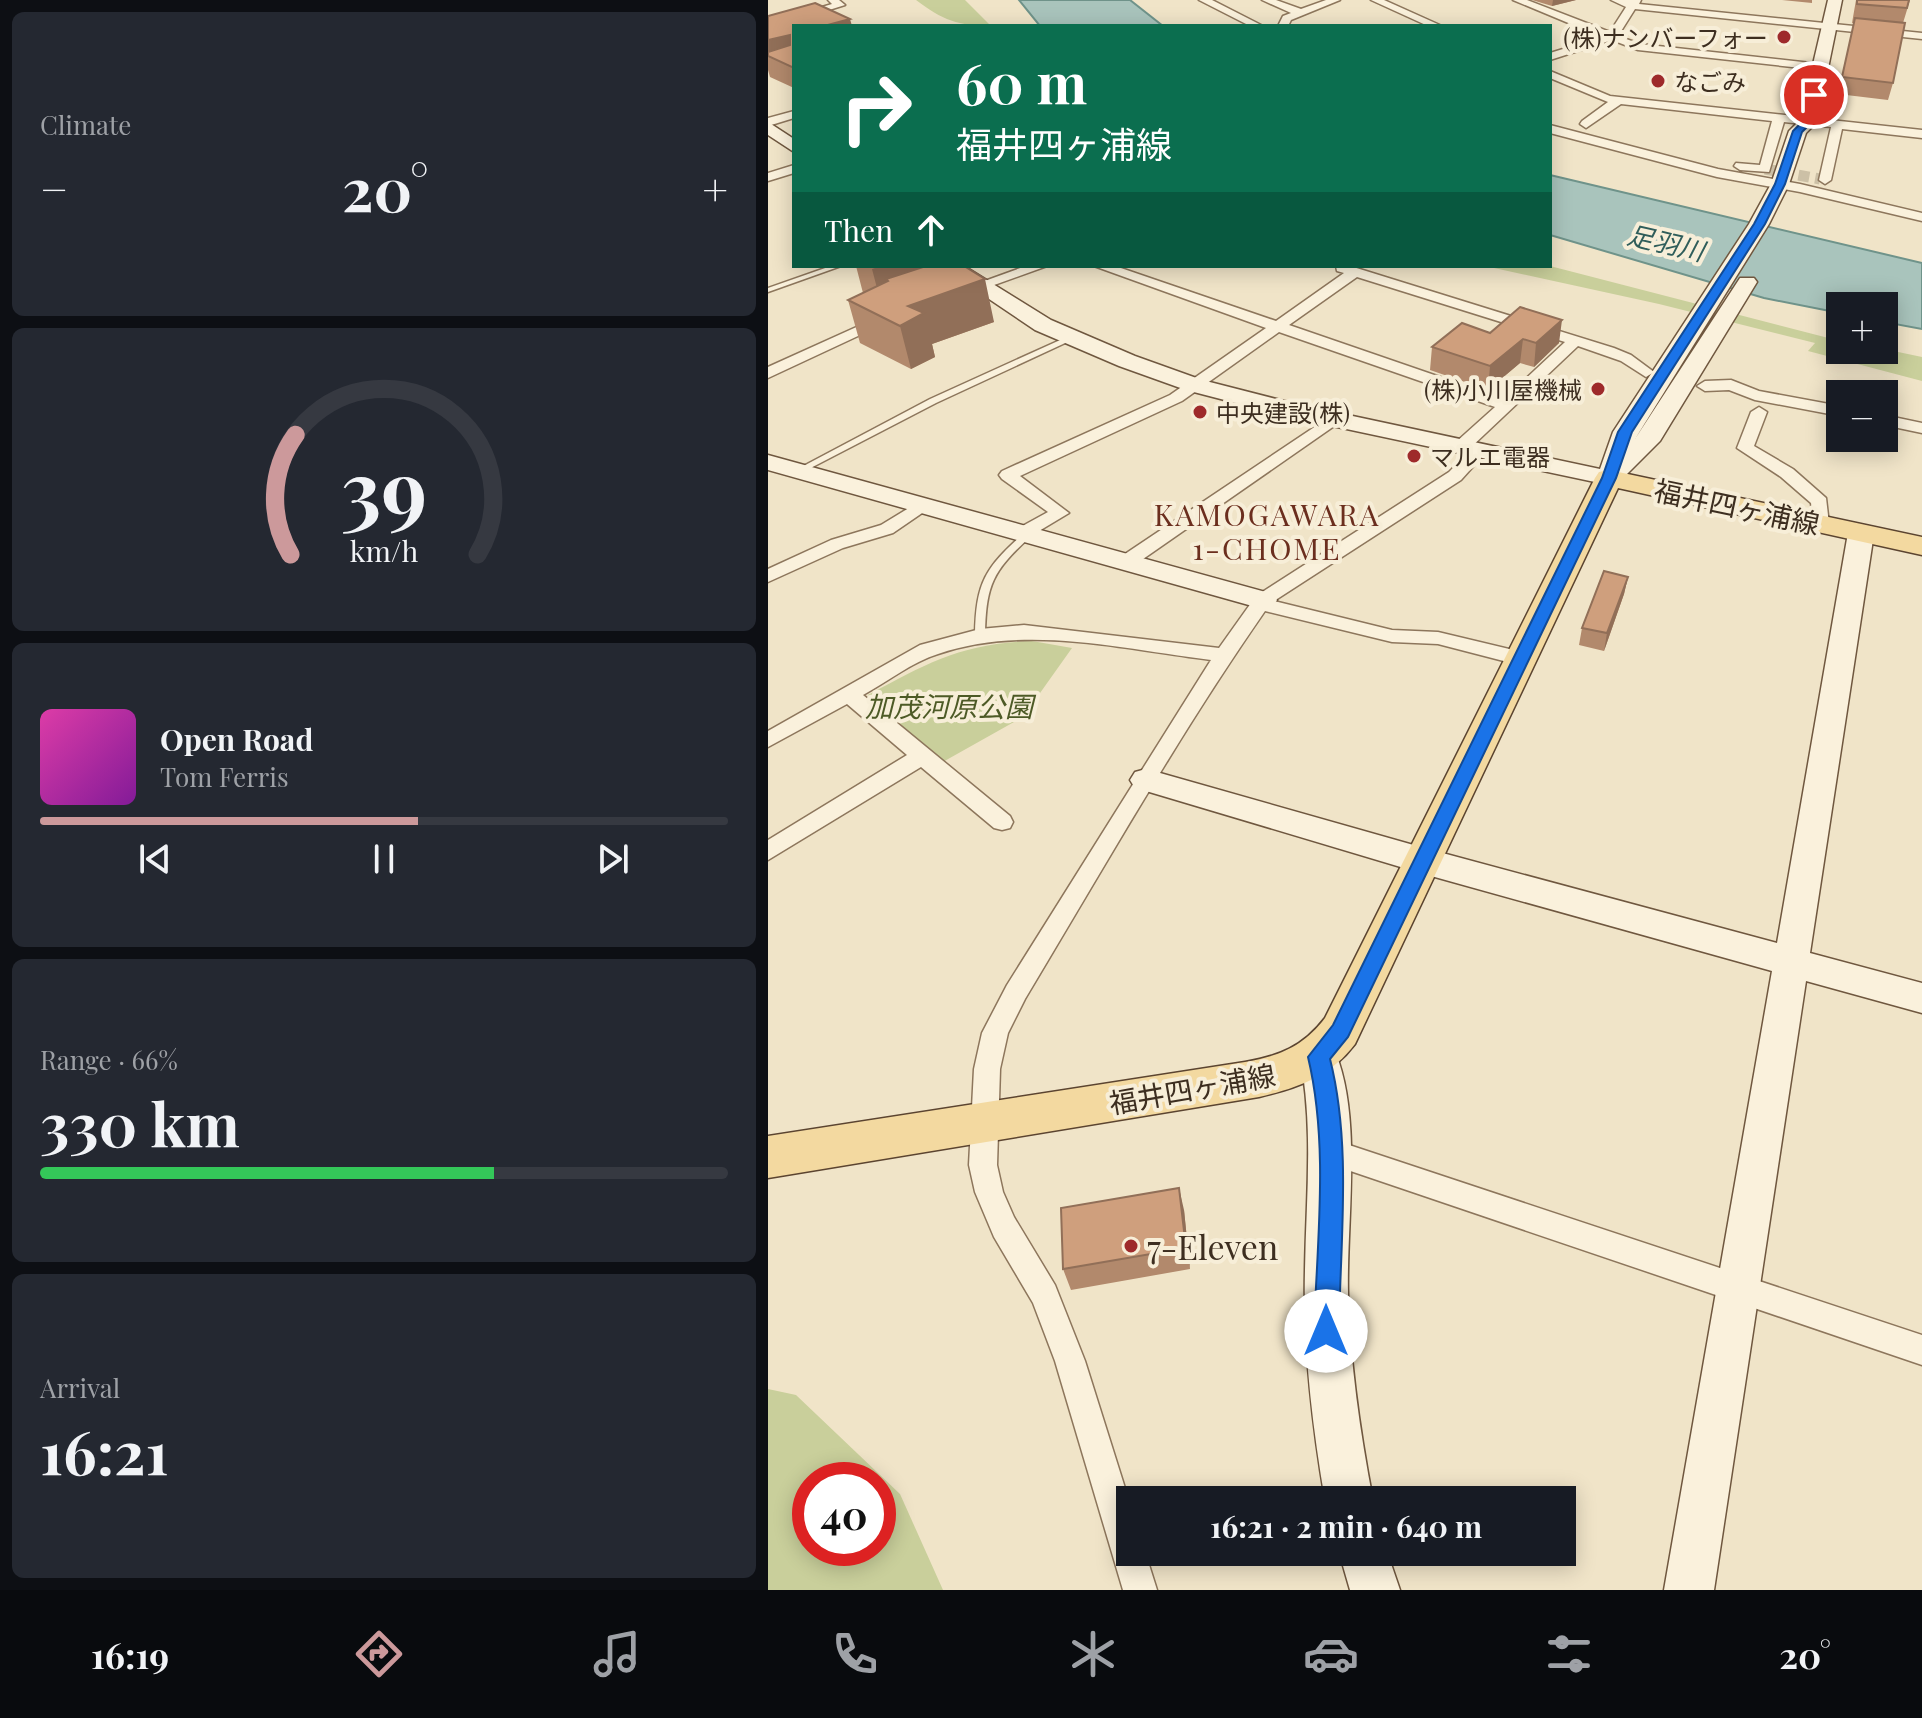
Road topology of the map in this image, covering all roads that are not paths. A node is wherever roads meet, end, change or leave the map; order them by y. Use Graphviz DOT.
graph roads {
  1 [pos="833,0"];
  2 [pos="1204,0"];
  3 [pos="1267,0"];
  4 [pos="1335,0"];
  5 [pos="1376,0"];
  6 [pos="1518,0"];
  7 [pos="1616,0"];
  8 [pos="1710,0"];
  9 [pos="1835,0"];
  10 [pos="1634,3"];
  11 [pos="1301,13"];
  12 [pos="1704,13"];
  13 [pos="1734,16"];
  14 [pos="1283,23"];
  15 [pos="1254,24"];
  16 [pos="1432,24"];
  17 [pos="1829,25"];
  18 [pos="768,26"];
  19 [pos="1729,29"];
  20 [pos="1922,36"];
  21 [pos="1612,37"];
  22 [pos="1723,43"];
  23 [pos="1552,56"];
  24 [pos="1718,56"];
  25 [pos="1820,67"];
  26 [pos="1552,75"];
  27 [pos="1619,100"];
  28 [pos="792,115"];
  29 [pos="1779,118"];
  30 [pos="1808,122"];
  31 [pos="768,124"];
  32 [pos="1837,125"];
  33 [pos="1552,130"];
  34 [pos="1922,134"];
  35 [pos="1813,143"];
  36 [pos="792,145"];
  37 [pos="792,170"];
  38 [pos="1818,175"];
  39 [pos="768,177"];
  40 [pos="1789,188"];
  41 [pos="1922,203"];
  42 [pos="1922,217"];
  43 [pos="1770,246"];
  44 [pos="1757,267"];
  45 [pos="832,268"];
  46 [pos="953,268"];
  47 [pos="1034,268"];
  48 [pos="1107,268"];
  49 [pos="1344,268"];
  50 [pos="1355,272"];
  51 [pos="979,286"];
  52 [pos="768,290"];
  53 [pos="951,296"];
  54 [pos="895,315"];
  55 [pos="1277,327"];
  56 [pos="1072,338"];
  57 [pos="1574,342"];
  58 [pos="1646,372"];
  59 [pos="768,373"];
  60 [pos="1194,385"];
  61 [pos="1705,386"];
  62 [pos="1506,405"];
  63 [pos="1826,408"];
  64 [pos="1759,412"];
  65 [pos="1334,419"];
  66 [pos="1898,423"];
  67 [pos="1922,428"];
  68 [pos="1471,448"];
  69 [pos="768,462"];
  70 [pos="798,471"];
  71 [pos="1609,478"];
  72 [pos="922,505"];
  73 [pos="1820,524"];
  74 [pos="1861,533"];
  75 [pos="1025,534"];
  76 [pos="1922,546"];
  77 [pos="1126,562"];
  78 [pos="768,576"];
  79 [pos="1261,602"];
  80 [pos="980,635"];
  81 [pos="1224,655"];
  82 [pos="1523,659"];
  83 [pos="848,694"];
  84 [pos="768,740"];
  85 [pos="922,756"];
  86 [pos="1146,780"];
  87 [pos="1002,822"];
  88 [pos="768,851"];
  89 [pos="1424,861"];
  90 [pos="1789,961"];
  91 [pos="1922,998"];
  92 [pos="1319,1057"];
  93 [pos="983,1122"];
  94 [pos="1331,1152"];
  95 [pos="768,1157"];
  96 [pos="1737,1289"];
  97 [pos="1922,1350"];
  98 [pos="1346,1486"];
  99 [pos="1367,1566"];
  100 [pos="1140,1590"];
  101 [pos="1375,1590"];
  102 [pos="1689,1590"];
  1 -- 18 [label="street"];
  2 -- 15 [label="street"];
  3 -- 11 [label="street"];
  4 -- 11 [label="street"];
  5 -- 16 [label="street"];
  6 -- 21 [label="street"];
  7 -- 10 [label="street"];
  8 -- 12 [label="street"];
  9 -- 17 [label="street"];
  10 -- 12 [label="street"];
  10 -- 21 [label="street"];
  11 -- 14 [label="street"];
  12 -- 13 [label="street"];
  13 -- 17 [label="street"];
  13 -- 19 [label="street"];
  17 -- 20 [label="street"];
  17 -- 25 [label="street"];
  21 -- 23 [label="street"];
  21 -- 24 [label="street"];
  22 -- 24 [label="street"];
  24 -- 25 [label="street"];
  25 -- 30 [label="street"];
  26 -- 27 [label="street"];
  27 -- 29 [label="street"];
  27 -- 29 [label="street"];
  28 -- 31 [label="street"];
  29 -- 30 [label="street"];
  30 -- 32 [label="street"];
  30 -- 35 [label="street"];
  30 -- 40 [label="street"];
  31 -- 36 [label="street"];
  32 -- 34 [label="street"];
  32 -- 38 [label="street"];
  33 -- 40 [label="street"];
  37 -- 39 [label="street"];
  38 -- 40 [label="street"];
  38 -- 41 [label="street"];
  40 -- 42 [label="street"];
  40 -- 43 [label="street"];
  40 -- 71 [label="street"];
  44 -- 71 [label="street"];
  45 -- 52 [label="lane"];
  46 -- 51 [label="street"];
  47 -- 51 [label="street"];
  48 -- 55 [label="street"];
  49 -- 50 [label="street"];
  50 -- 55 [label="street"];
  50 -- 57 [label="street"];
  51 -- 53 [label="street"];
  51 -- 56 [label="street"];
  54 -- 59 [label="street"];
  55 -- 60 [label="street"];
  55 -- 62 [label="street"];
  56 -- 60 [label="street"];
  56 -- 70 [label="lane"];
  57 -- 58 [label="street"];
  57 -- 62 [label="street"];
  60 -- 65 [label="street"];
  60 -- 75 [label="street"];
  61 -- 63 [label="street"];
  62 -- 68 [label="street"];
  64 -- 73 [label="street"];
  65 -- 68 [label="street"];
  65 -- 77 [label="street"];
  66 -- 67 [label="street"];
  68 -- 71 [label="street"];
  68 -- 79 [label="street"];
  69 -- 70 [label="street"];
  70 -- 72 [label="street"];
  71 -- 73 [label="main road, 福井四ヶ浦線"];
  71 -- 82 [label="main road, 福井四ヶ浦線"];
  72 -- 75 [label="street"];
  72 -- 78 [label="street"];
  73 -- 74 [label="main road, 福井四ヶ浦線"];
  74 -- 76 [label="main road, 福井四ヶ浦線"];
  74 -- 90 [label="street"];
  75 -- 77 [label="street"];
  75 -- 80 [label="lane"];
  77 -- 79 [label="street"];
  79 -- 81 [label="street"];
  79 -- 82 [label="street"];
  80 -- 81 [label="street"];
  80 -- 83 [label="street"];
  81 -- 86 [label="street"];
  82 -- 89 [label="main road, 福井四ヶ浦線"];
  83 -- 84 [label="street"];
  83 -- 85 [label="street"];
  85 -- 87 [label="street"];
  85 -- 88 [label="street"];
  86 -- 89 [label="street"];
  86 -- 93 [label="street"];
  89 -- 90 [label="street"];
  89 -- 92 [label="main road, 福井四ヶ浦線"];
  90 -- 91 [label="street"];
  90 -- 96 [label="street"];
  92 -- 93 [label="main road, 福井四ヶ浦線"];
  92 -- 94 [label="street"];
  93 -- 95 [label="main road, 福井四ヶ浦線"];
  93 -- 100 [label="street"];
  94 -- 96 [label="street"];
  94 -- 98 [label="street"];
  96 -- 97 [label="street"];
  96 -- 102 [label="street"];
  99 -- 101 [label="street"];
}
